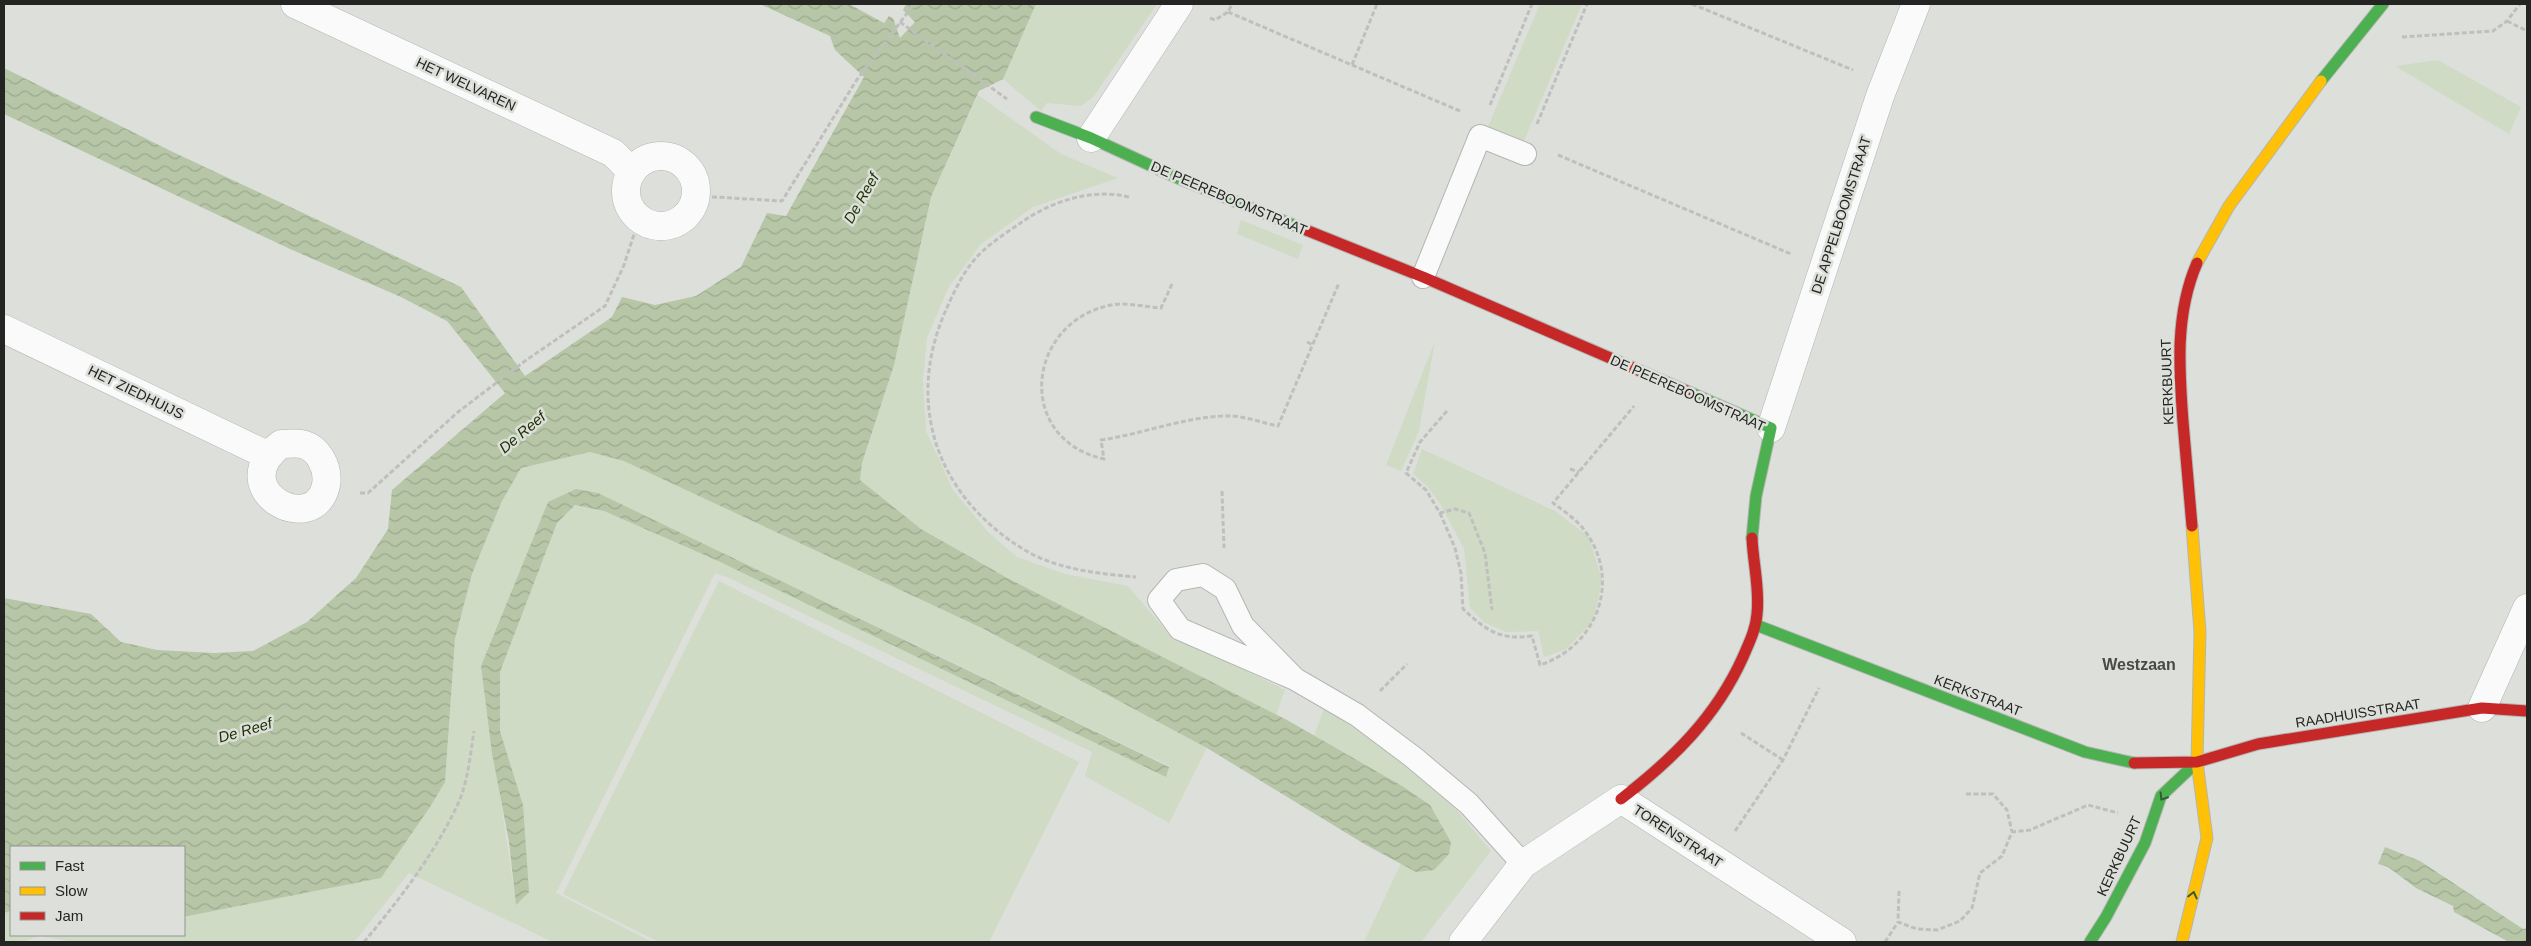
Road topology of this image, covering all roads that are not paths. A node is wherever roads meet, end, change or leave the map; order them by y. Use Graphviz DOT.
graph roads {
  1 [pos="295,4"];
  2 [pos="1179,4"];
  3 [pos="1916,4"];
  4 [pos="2383,4"];
  5 [pos="1036,117"];
  6 [pos="1091,138"];
  7 [pos="1527,149"];
  8 [pos="631,171"];
  9 [pos="1423,278"];
  10 [pos="4,329"];
  11 [pos="1771,428"];
  12 [pos="267,455"];
  13 [pos="2527,608"];
  14 [pos="1756,625"];
  15 [pos="1295,679"];
  16 [pos="2482,708"];
  17 [pos="2527,711"];
  18 [pos="2197,762"];
  19 [pos="1621,799"];
  20 [pos="1523,864"];
  21 [pos="1463,942"];
  22 [pos="1842,942"];
  23 [pos="2090,942"];
  24 [pos="2182,942"];
  1 -- 8 [label="street, HET WELVAREN"];
  2 -- 6 [label="street"];
  3 -- 11 [label="street, DE APPELBOOMSTRAAT"];
  4 -- 18 [label="street, KERKBUURT"];
  5 -- 6 [label="street, DE PEEREBOOMSTRAAT"];
  6 -- 9 [label="street, DE PEEREBOOMSTRAAT"];
  7 -- 9 [label="lane"];
  8 -- 8 [label="street"];
  9 -- 11 [label="street, DE PEEREBOOMSTRAAT"];
  10 -- 12 [label="street, HET ZIEDHUIJS"];
  11 -- 14 [label="street, DE PEEREBOOMSTRAAT"];
  13 -- 16 [label="street"];
  14 -- 18 [label="street, KERKSTRAAT"];
  14 -- 19 [label="street, DE PEEREBOOMSTRAAT"];
  15 -- 15 [label="lane"];
  15 -- 20 [label="lane"];
  16 -- 17 [label="street, RAADHUISSTRAAT"];
  16 -- 18 [label="street, RAADHUISSTRAAT"];
  18 -- 23 [label="street, KERKBUURT, one-way"];
  24 -- 18 [label="street, KERKBUURT, one-way"];
  19 -- 20 [label="street, TORENSTRAAT"];
  19 -- 22 [label="street, TORENSTRAAT"];
  20 -- 21 [label="street, TORENSTRAAT"];
}
